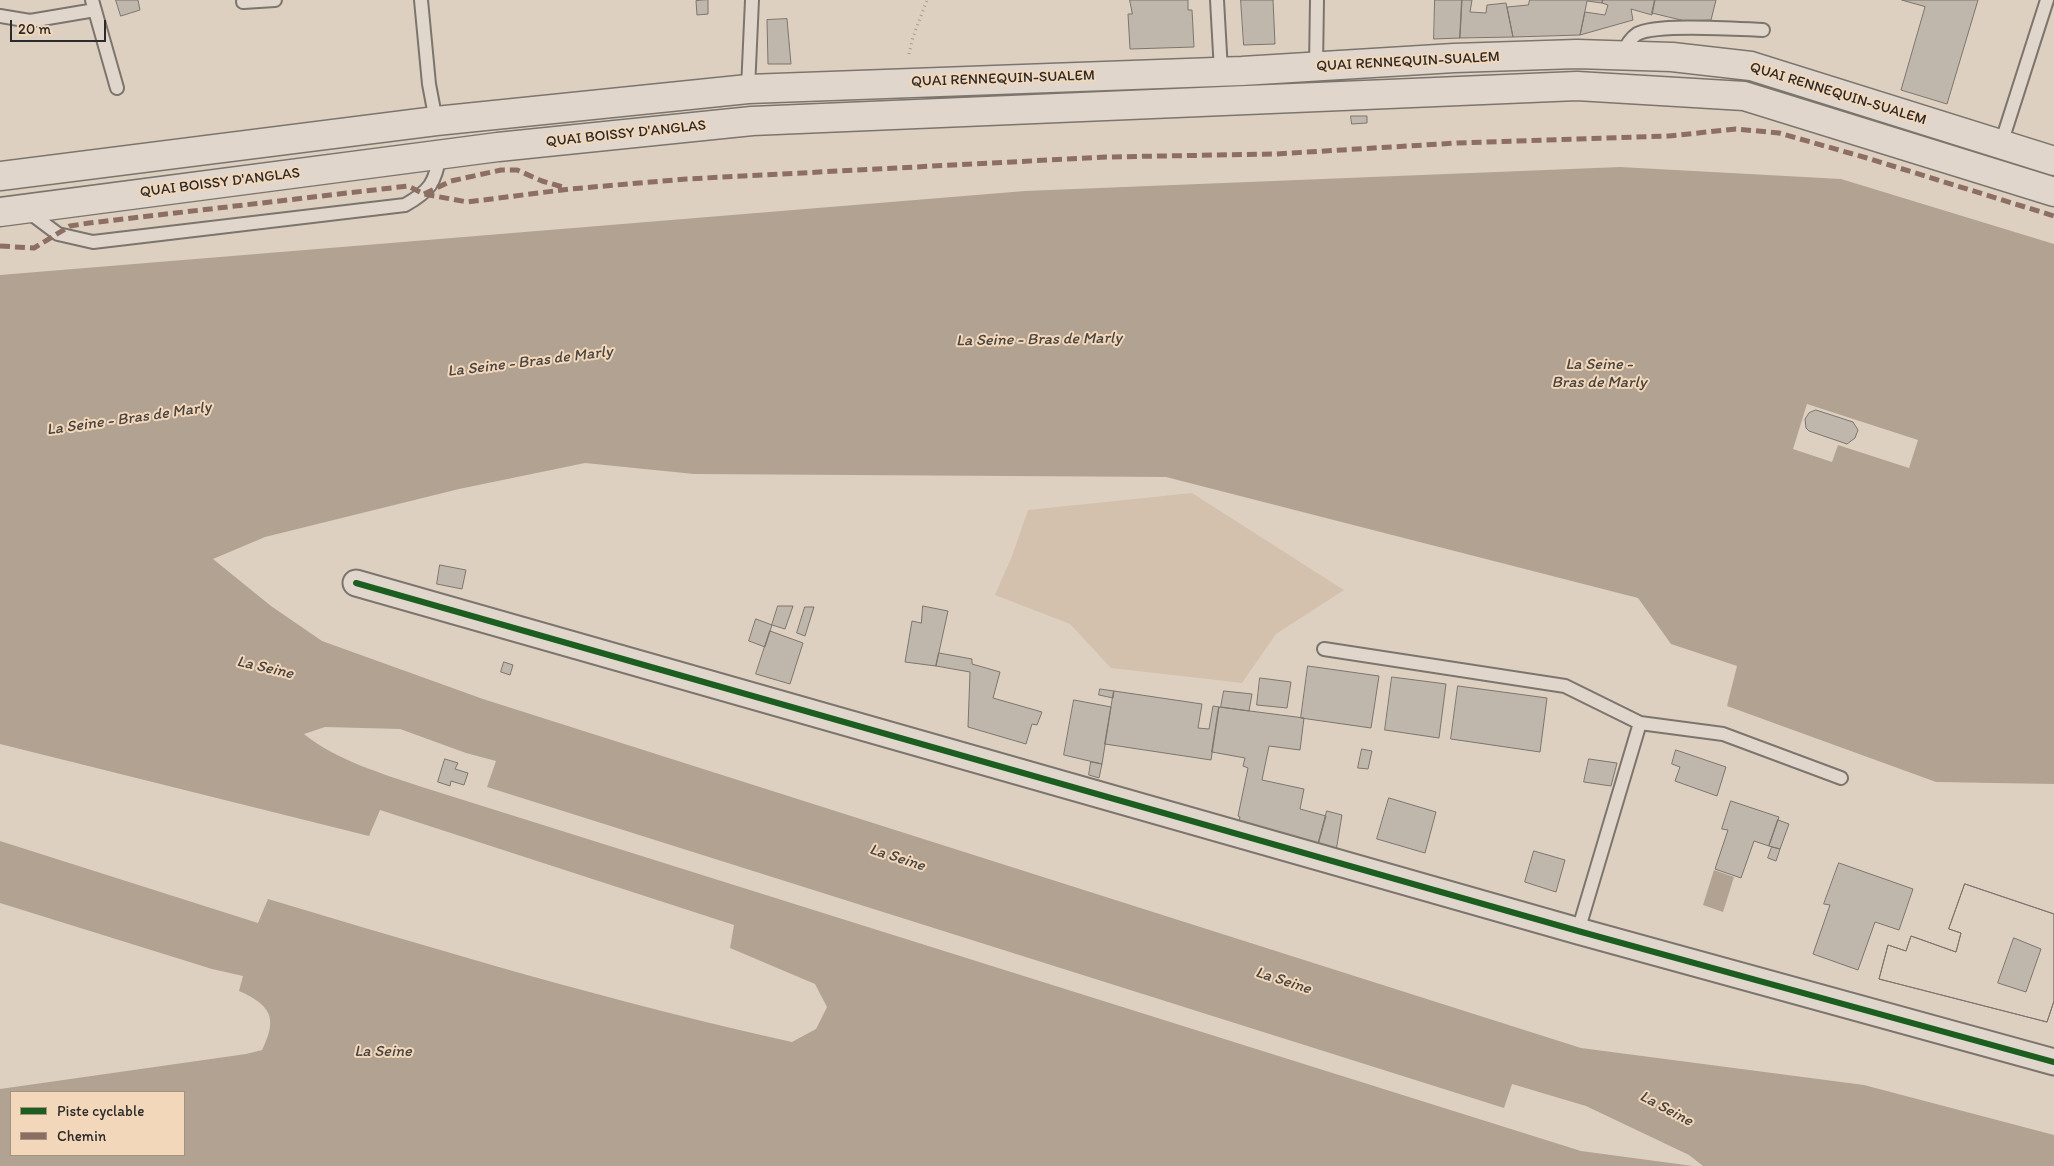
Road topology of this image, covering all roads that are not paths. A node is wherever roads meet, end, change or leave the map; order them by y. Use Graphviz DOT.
graph roads {
  1 [pos="275,0"];
  2 [pos="421,0"];
  3 [pos="752,0"];
  4 [pos="1218,0"];
  5 [pos="1317,0"];
  6 [pos="2047,0"];
  7 [pos="242,2"];
  8 [pos="93,5"];
  9 [pos="0,16"];
  10 [pos="1763,30"];
  11 [pos="1622,56"];
  12 [pos="1316,67"];
  13 [pos="1221,71"];
  14 [pos="117,88"];
  15 [pos="748,89"];
  16 [pos="752,121"];
  17 [pos="436,122"];
  18 [pos="2001,144"];
  19 [pos="440,155"];
  20 [pos="2054,161"];
  21 [pos="0,176"];
  22 [pos="2054,192"];
  23 [pos="12,210"];
  24 [pos="356,583"];
  25 [pos="1324,649"];
  26 [pos="1640,723"];
  27 [pos="1841,778"];
  28 [pos="1578,930"];
  29 [pos="2051,1058"];
  1 -- 7 [label="lane"];
  2 -- 17 [label="lane"];
  3 -- 15 [label="lane"];
  4 -- 13 [label="lane"];
  5 -- 12 [label="lane"];
  6 -- 18 [label="lane"];
  8 -- 9 [label="lane"];
  8 -- 14 [label="lane"];
  10 -- 11 [label="lane"];
  11 -- 12 [label="main road, QUAI RENNEQUIN-SUALEM"];
  11 -- 18 [label="main road, QUAI RENNEQUIN-SUALEM"];
  12 -- 13 [label="main road, QUAI RENNEQUIN-SUALEM"];
  13 -- 15 [label="main road, QUAI RENNEQUIN-SUALEM"];
  15 -- 17 [label="main road"];
  16 -- 19 [label="main road, QUAI BOISSY D'ANGLAS"];
  16 -- 22 [label="main road, QUAI RENNEQUIN-SUALEM"];
  17 -- 19 [label="main road"];
  17 -- 21 [label="main road"];
  18 -- 20 [label="main road, QUAI RENNEQUIN-SUALEM"];
  19 -- 23 [label="main road, QUAI BOISSY D'ANGLAS"];
  19 -- 23 [label="lane"];
  24 -- 28 [label="street"];
  25 -- 26 [label="lane"];
  26 -- 27 [label="lane"];
  26 -- 28 [label="lane"];
  28 -- 29 [label="street"];
}
